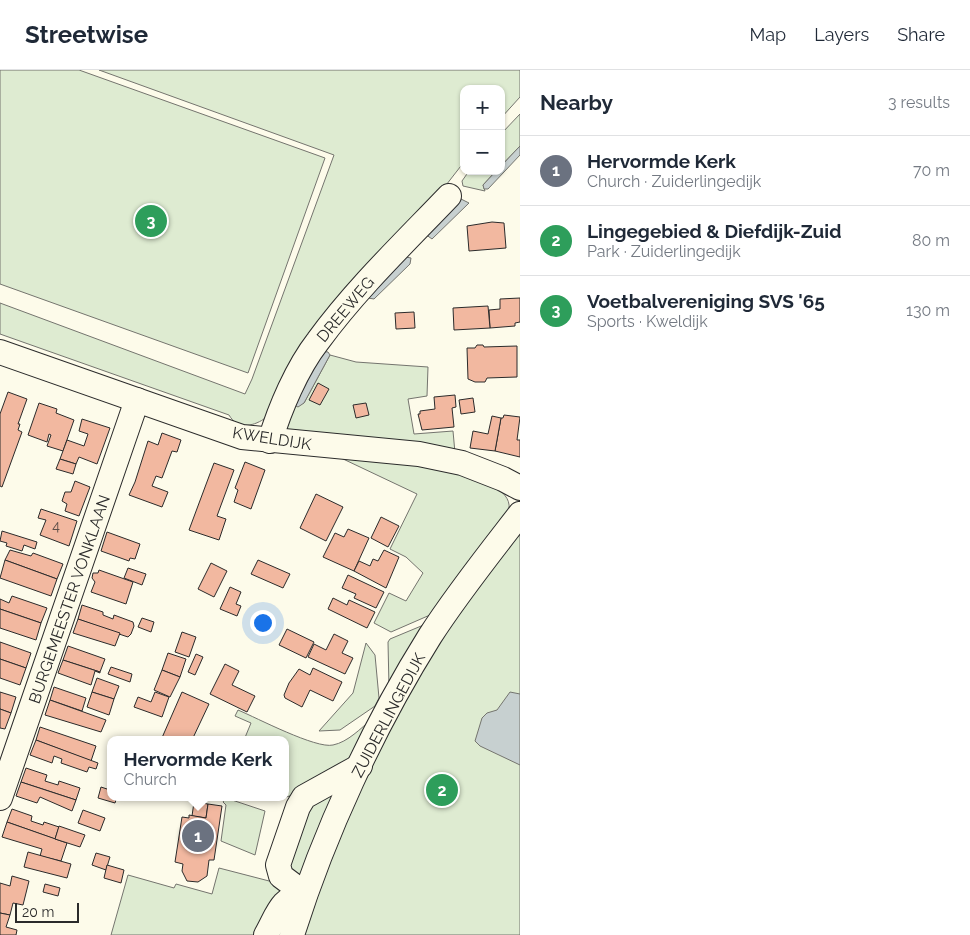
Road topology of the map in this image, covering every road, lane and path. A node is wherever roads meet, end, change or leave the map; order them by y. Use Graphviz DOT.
graph roads {
  1 [pos="449,196"];
  2 [pos="0,352"];
  3 [pos="137,400"];
  4 [pos="270,441"];
  5 [pos="520,488"];
  6 [pos="520,514"];
  7 [pos="360,766"];
  8 [pos="0,798"];
  9 [pos="305,894"];
  10 [pos="266,935"];
  11 [pos="292,935"];
  1 -- 4 [label="street, DREEWEG"];
  2 -- 3 [label="street, KWELDIJK"];
  3 -- 4 [label="street, KWELDIJK"];
  3 -- 8 [label="street, BURGEMEESTER VONKLAAN"];
  4 -- 5 [label="street, KWELDIJK"];
  6 -- 7 [label="street, ZUIDERLINGEDIJK"];
  7 -- 9 [label="street, ZUIDERLINGEDIJK"];
  7 -- 9 [label="street"];
  9 -- 10 [label="street"];
  9 -- 11 [label="street, ZUIDERLINGEDIJK"];
}
